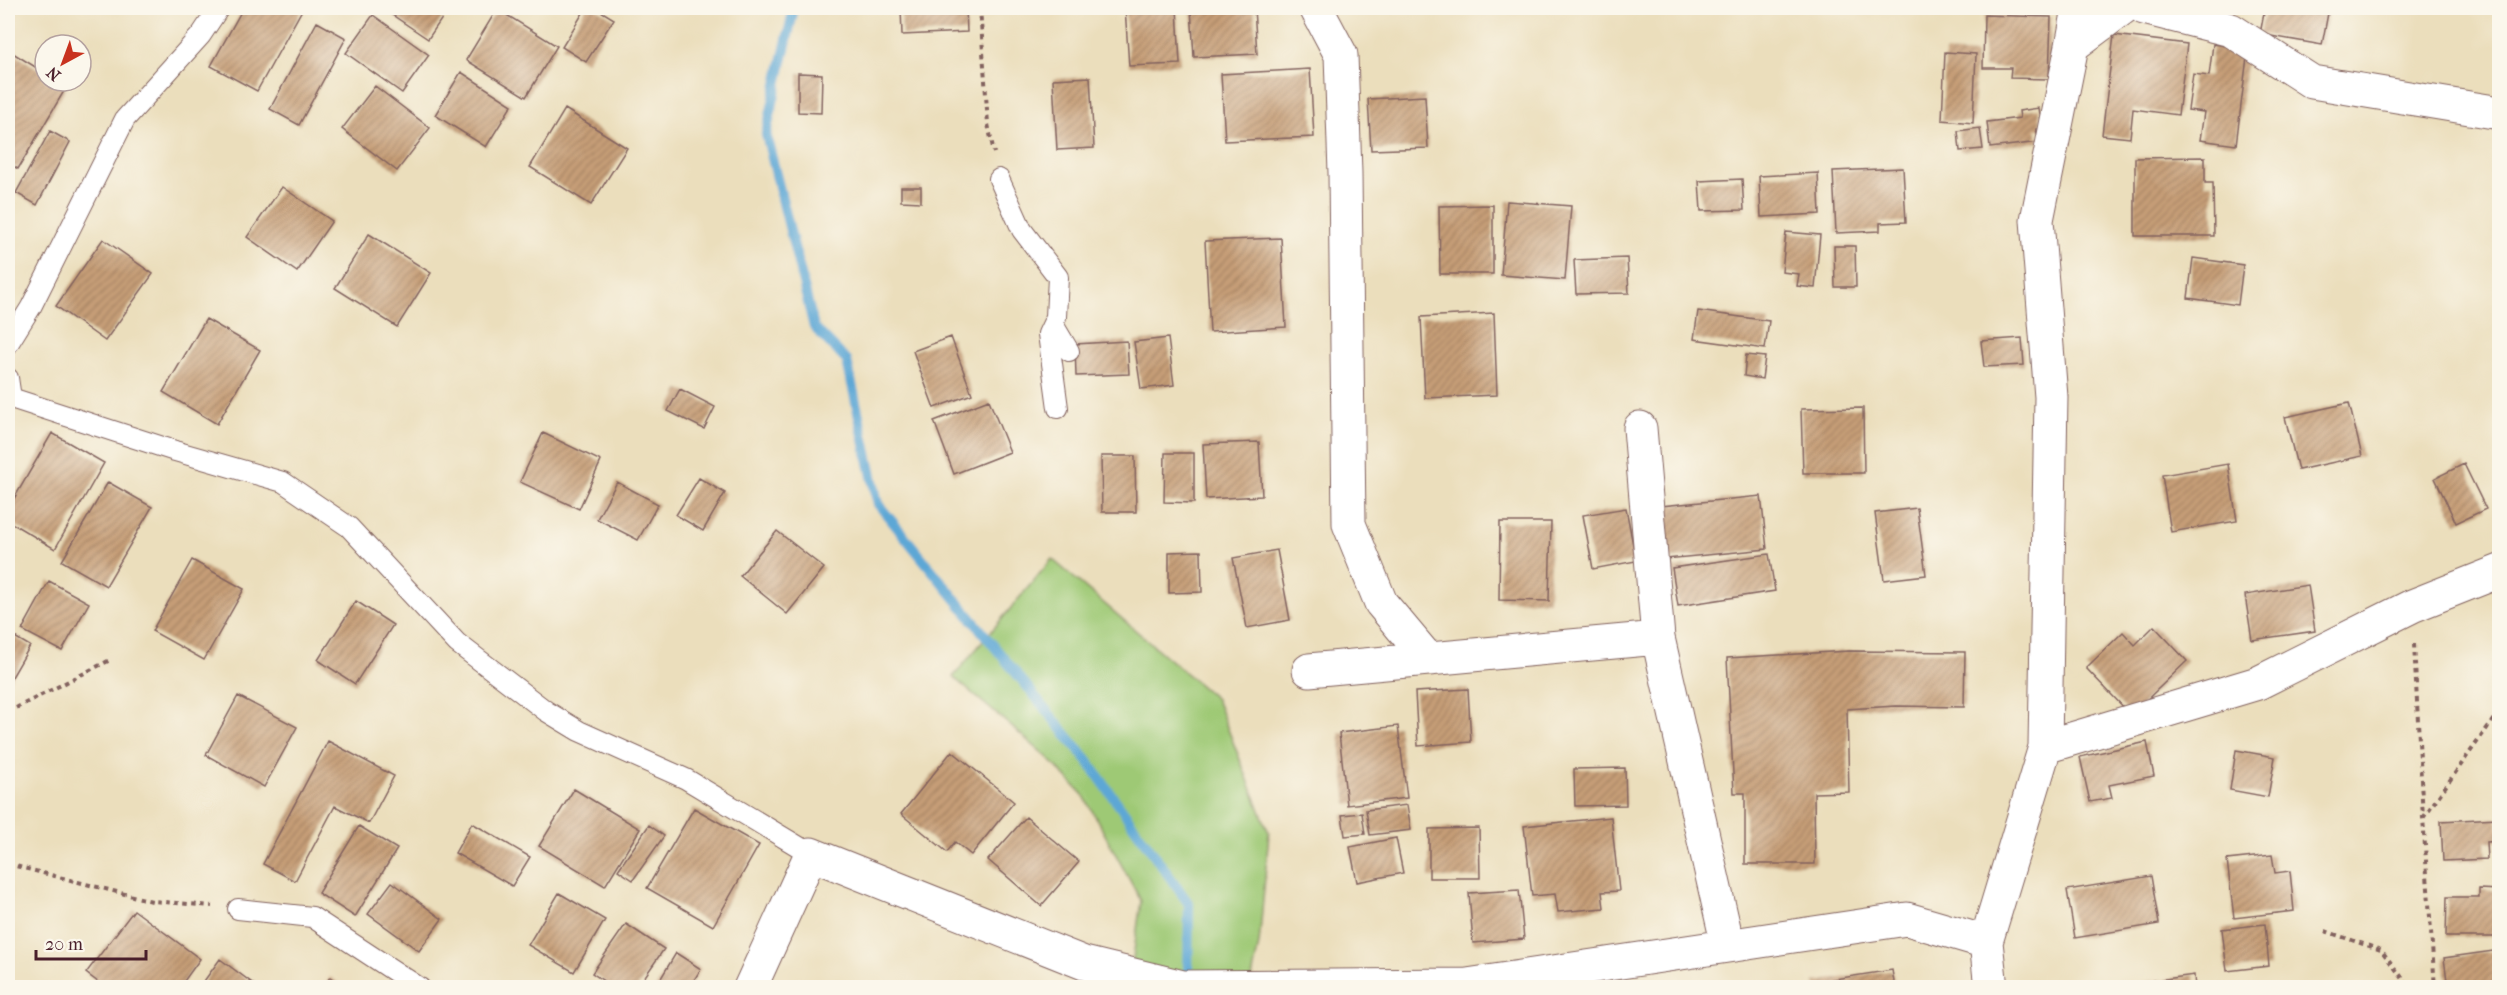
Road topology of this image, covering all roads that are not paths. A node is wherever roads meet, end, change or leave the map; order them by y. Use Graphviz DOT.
graph roads {
  1 [pos="219,8"];
  2 [pos="1316,8"];
  3 [pos="2079,8"];
  4 [pos="2123,8"];
  5 [pos="2144,8"];
  6 [pos="2073,46"];
  7 [pos="2499,113"];
  8 [pos="999,179"];
  9 [pos="1053,324"];
  10 [pos="8,344"];
  11 [pos="1069,351"];
  12 [pos="8,378"];
  13 [pos="1058,408"];
  14 [pos="1640,428"];
  15 [pos="2499,571"];
  16 [pos="1658,638"];
  17 [pos="1428,659"];
  18 [pos="1309,670"];
  19 [pos="2045,747"];
  20 [pos="812,854"];
  21 [pos="238,909"];
  22 [pos="1986,942"];
  23 [pos="1728,946"];
  24 [pos="420,987"];
  25 [pos="750,987"];
  26 [pos="1991,987"];
  1 -- 10 [label="lane"];
  2 -- 17 [label="street"];
  3 -- 6 [label="street"];
  4 -- 6 [label="street"];
  5 -- 7 [label="street"];
  6 -- 19 [label="street"];
  8 -- 9 [label="lane"];
  9 -- 11 [label="lane"];
  9 -- 13 [label="lane"];
  12 -- 20 [label="lane"];
  14 -- 16 [label="street"];
  15 -- 19 [label="street"];
  16 -- 17 [label="street"];
  16 -- 23 [label="street"];
  17 -- 18 [label="street"];
  19 -- 22 [label="street"];
  20 -- 23 [label="street"];
  20 -- 25 [label="street"];
  21 -- 24 [label="lane"];
  22 -- 23 [label="street"];
  22 -- 26 [label="street"];
}
